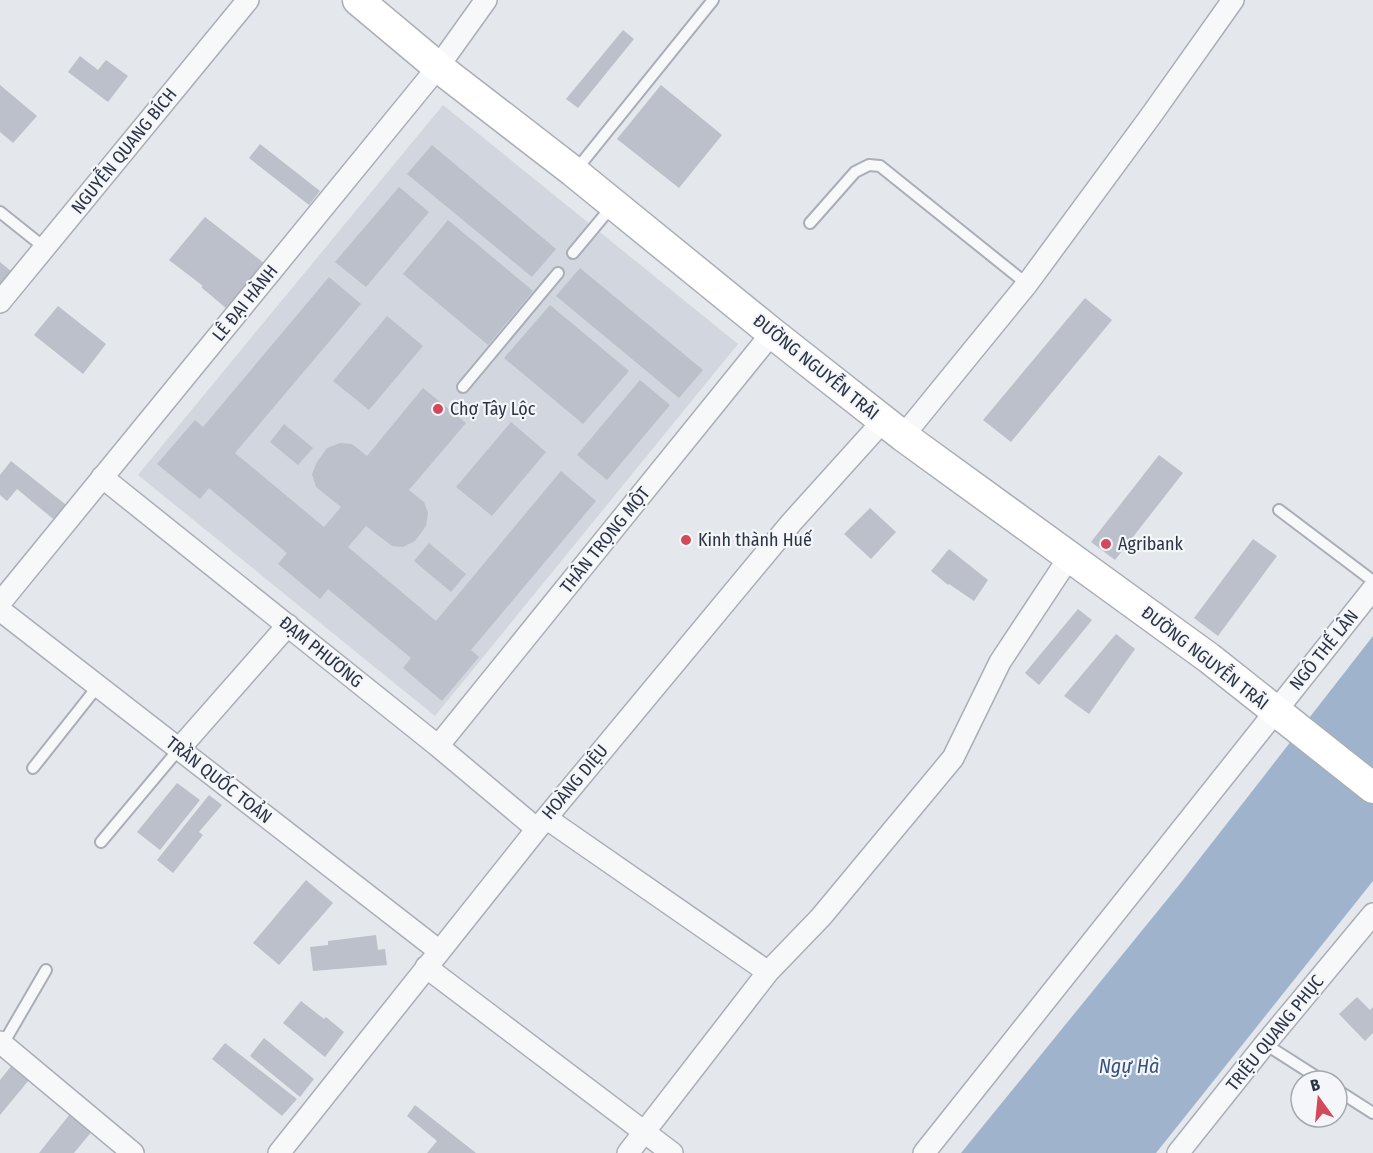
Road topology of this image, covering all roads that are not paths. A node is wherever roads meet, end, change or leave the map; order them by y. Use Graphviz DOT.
graph roads {
  1 [pos="248,0"];
  2 [pos="358,0"];
  3 [pos="486,0"];
  4 [pos="714,0"];
  5 [pos="1233,0"];
  6 [pos="438,67"];
  7 [pos="574,172"];
  8 [pos="614,204"];
  9 [pos="0,212"];
  10 [pos="810,223"];
  11 [pos="45,248"];
  12 [pos="573,254"];
  13 [pos="558,273"];
  14 [pos="1027,284"];
  15 [pos="0,302"];
  16 [pos="772,333"];
  17 [pos="463,387"];
  18 [pos="893,429"];
  19 [pos="102,477"];
  20 [pos="1279,510"];
  21 [pos="1070,556"];
  22 [pos="1373,581"];
  23 [pos="1373,589"];
  24 [pos="0,603"];
  25 [pos="0,610"];
  26 [pos="288,625"];
  27 [pos="98,686"];
  28 [pos="1280,715"];
  29 [pos="438,746"];
  30 [pos="179,750"];
  31 [pos="33,768"];
  32 [pos="1373,788"];
  33 [pos="541,824"];
  34 [pos="100,842"];
  35 [pos="1373,914"];
  36 [pos="432,959"];
  37 [pos="46,970"];
  38 [pos="768,972"];
  39 [pos="1,1043"];
  40 [pos="1265,1044"];
  41 [pos="1304,1069"];
  42 [pos="1349,1098"];
  43 [pos="1373,1113"];
  44 [pos="645,1131"];
  45 [pos="133,1153"];
  46 [pos="279,1153"];
  47 [pos="628,1153"];
  48 [pos="672,1153"];
  49 [pos="924,1153"];
  50 [pos="1179,1153"];
  1 -- 11 [label="street, NGUYỄN QUANG BÍCH"];
  2 -- 6 [label="main road, ĐƯỜNG NGUYỄN TRÃI"];
  3 -- 6 [label="street, LÊ ĐẠI HÀNH"];
  4 -- 7 [label="lane"];
  5 -- 14 [label="street, HOÀNG DIỆU"];
  6 -- 7 [label="main road, ĐƯỜNG NGUYỄN TRÃI"];
  6 -- 19 [label="street, LÊ ĐẠI HÀNH"];
  7 -- 8 [label="main road, ĐƯỜNG NGUYỄN TRÃI"];
  8 -- 12 [label="lane"];
  8 -- 16 [label="main road, ĐƯỜNG NGUYỄN TRÃI"];
  9 -- 11 [label="lane"];
  10 -- 14 [label="lane"];
  11 -- 15 [label="street, NGUYỄN QUANG BÍCH"];
  13 -- 17 [label="lane"];
  14 -- 18 [label="street, HOÀNG DIỆU"];
  16 -- 18 [label="main road, ĐƯỜNG NGUYỄN TRÃI"];
  16 -- 29 [label="street, THÂN TRỌNG MỘT"];
  18 -- 21 [label="main road, ĐƯỜNG NGUYỄN TRÃI"];
  18 -- 33 [label="street, HOÀNG DIỆU"];
  19 -- 24 [label="street, LÊ ĐẠI HÀNH"];
  19 -- 26 [label="street, ĐẠM PHƯƠNG"];
  20 -- 22 [label="lane"];
  21 -- 28 [label="main road, ĐƯỜNG NGUYỄN TRÃI"];
  21 -- 38 [label="street"];
  23 -- 28 [label="street, NGÔ THẾ LÂN"];
  25 -- 27 [label="street, TRẦN QUỐC TOẢN"];
  26 -- 29 [label="street, ĐẠM PHƯƠNG"];
  26 -- 30 [label="street"];
  27 -- 30 [label="street, TRẦN QUỐC TOẢN"];
  27 -- 31 [label="lane"];
  28 -- 32 [label="main road, ĐƯỜNG NGUYỄN TRÃI"];
  28 -- 49 [label="street, NGÔ THẾ LÂN"];
  29 -- 33 [label="street, ĐẠM PHƯƠNG"];
  30 -- 34 [label="lane"];
  30 -- 36 [label="street, TRẦN QUỐC TOẢN"];
  33 -- 36 [label="street, HOÀNG DIỆU"];
  33 -- 38 [label="street, ĐẠM PHƯƠNG"];
  35 -- 40 [label="street, TRIỆU QUANG PHỤC"];
  36 -- 44 [label="street, TRẦN QUỐC TOẢN"];
  36 -- 46 [label="street, HOÀNG DIỆU"];
  37 -- 39 [label="lane"];
  38 -- 44 [label="street"];
  39 -- 45 [label="street"];
  40 -- 41 [label="lane"];
  40 -- 50 [label="street, TRIỆU QUANG PHỤC"];
  42 -- 43 [label="lane"];
  44 -- 47 [label="street"];
  44 -- 48 [label="street, TRẦN QUỐC TOẢN"];
}
